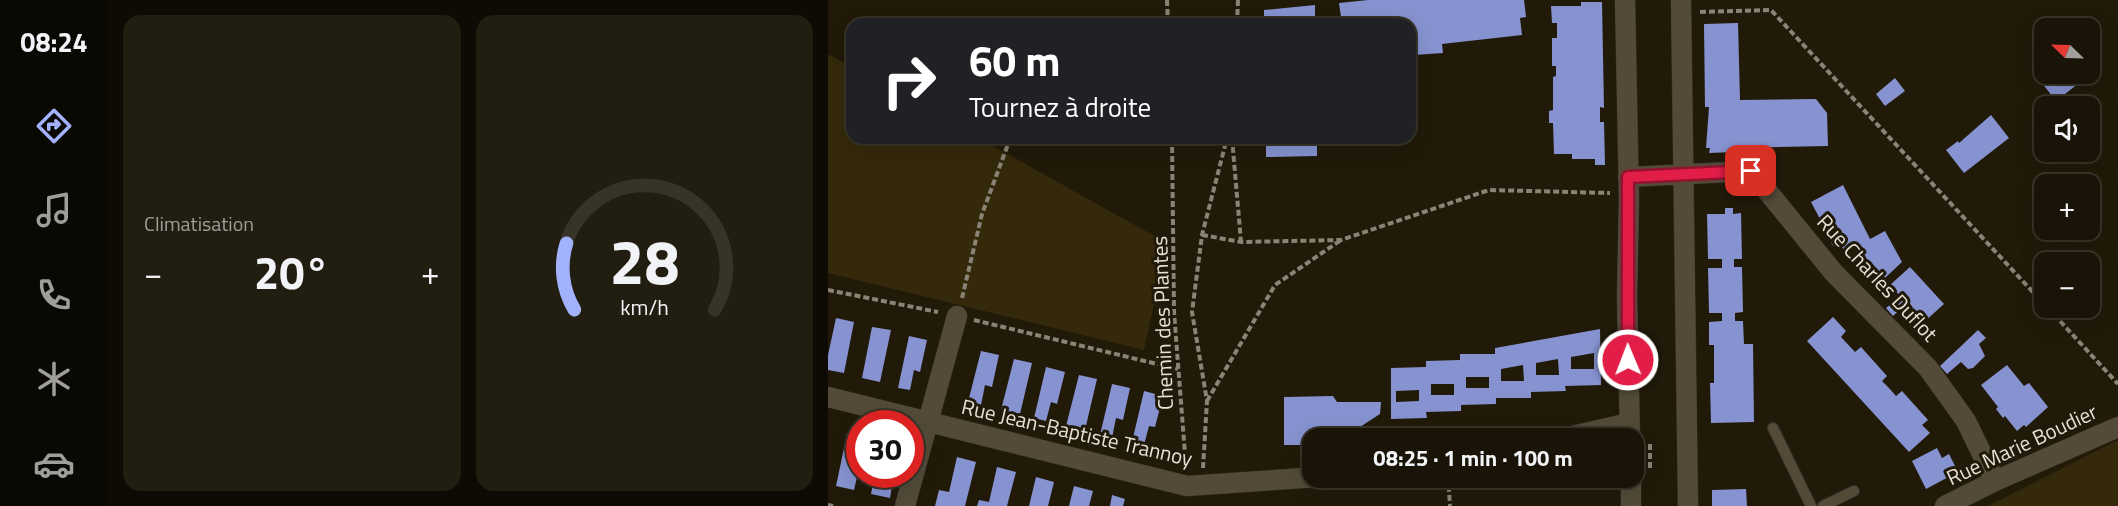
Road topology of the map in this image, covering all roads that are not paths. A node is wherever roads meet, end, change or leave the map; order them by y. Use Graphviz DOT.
graph roads {
  1 [pos="1625,0"];
  2 [pos="1681,0"];
  3 [pos="1683,173"];
  4 [pos="1629,184"];
  5 [pos="957,316"];
  6 [pos="828,398"];
  7 [pos="928,422"];
  8 [pos="2118,427"];
  9 [pos="1630,428"];
  10 [pos="1773,428"];
  11 [pos="1302,478"];
  12 [pos="1995,480"];
  13 [pos="1631,488"];
  14 [pos="1854,491"];
  15 [pos="905,506"];
  16 [pos="1631,506"];
  17 [pos="1688,506"];
  18 [pos="1811,506"];
  19 [pos="1823,506"];
  20 [pos="1945,506"];
  1 -- 4 [label="street"];
  2 -- 3 [label="street"];
  3 -- 4 [label="street"];
  3 -- 12 [label="street, Rue Charles Duflot"];
  3 -- 17 [label="street"];
  4 -- 9 [label="street"];
  5 -- 7 [label="street"];
  6 -- 7 [label="street, Rue Jean-Baptiste Trannoy"];
  7 -- 11 [label="street, Rue Jean-Baptiste Trannoy"];
  7 -- 15 [label="street"];
  8 -- 12 [label="street, Rue Marie Boudier"];
  10 -- 18 [label="lane"];
  12 -- 20 [label="street, Rue Marie Boudier"];
  13 -- 16 [label="street"];
  14 -- 19 [label="lane"];
}
